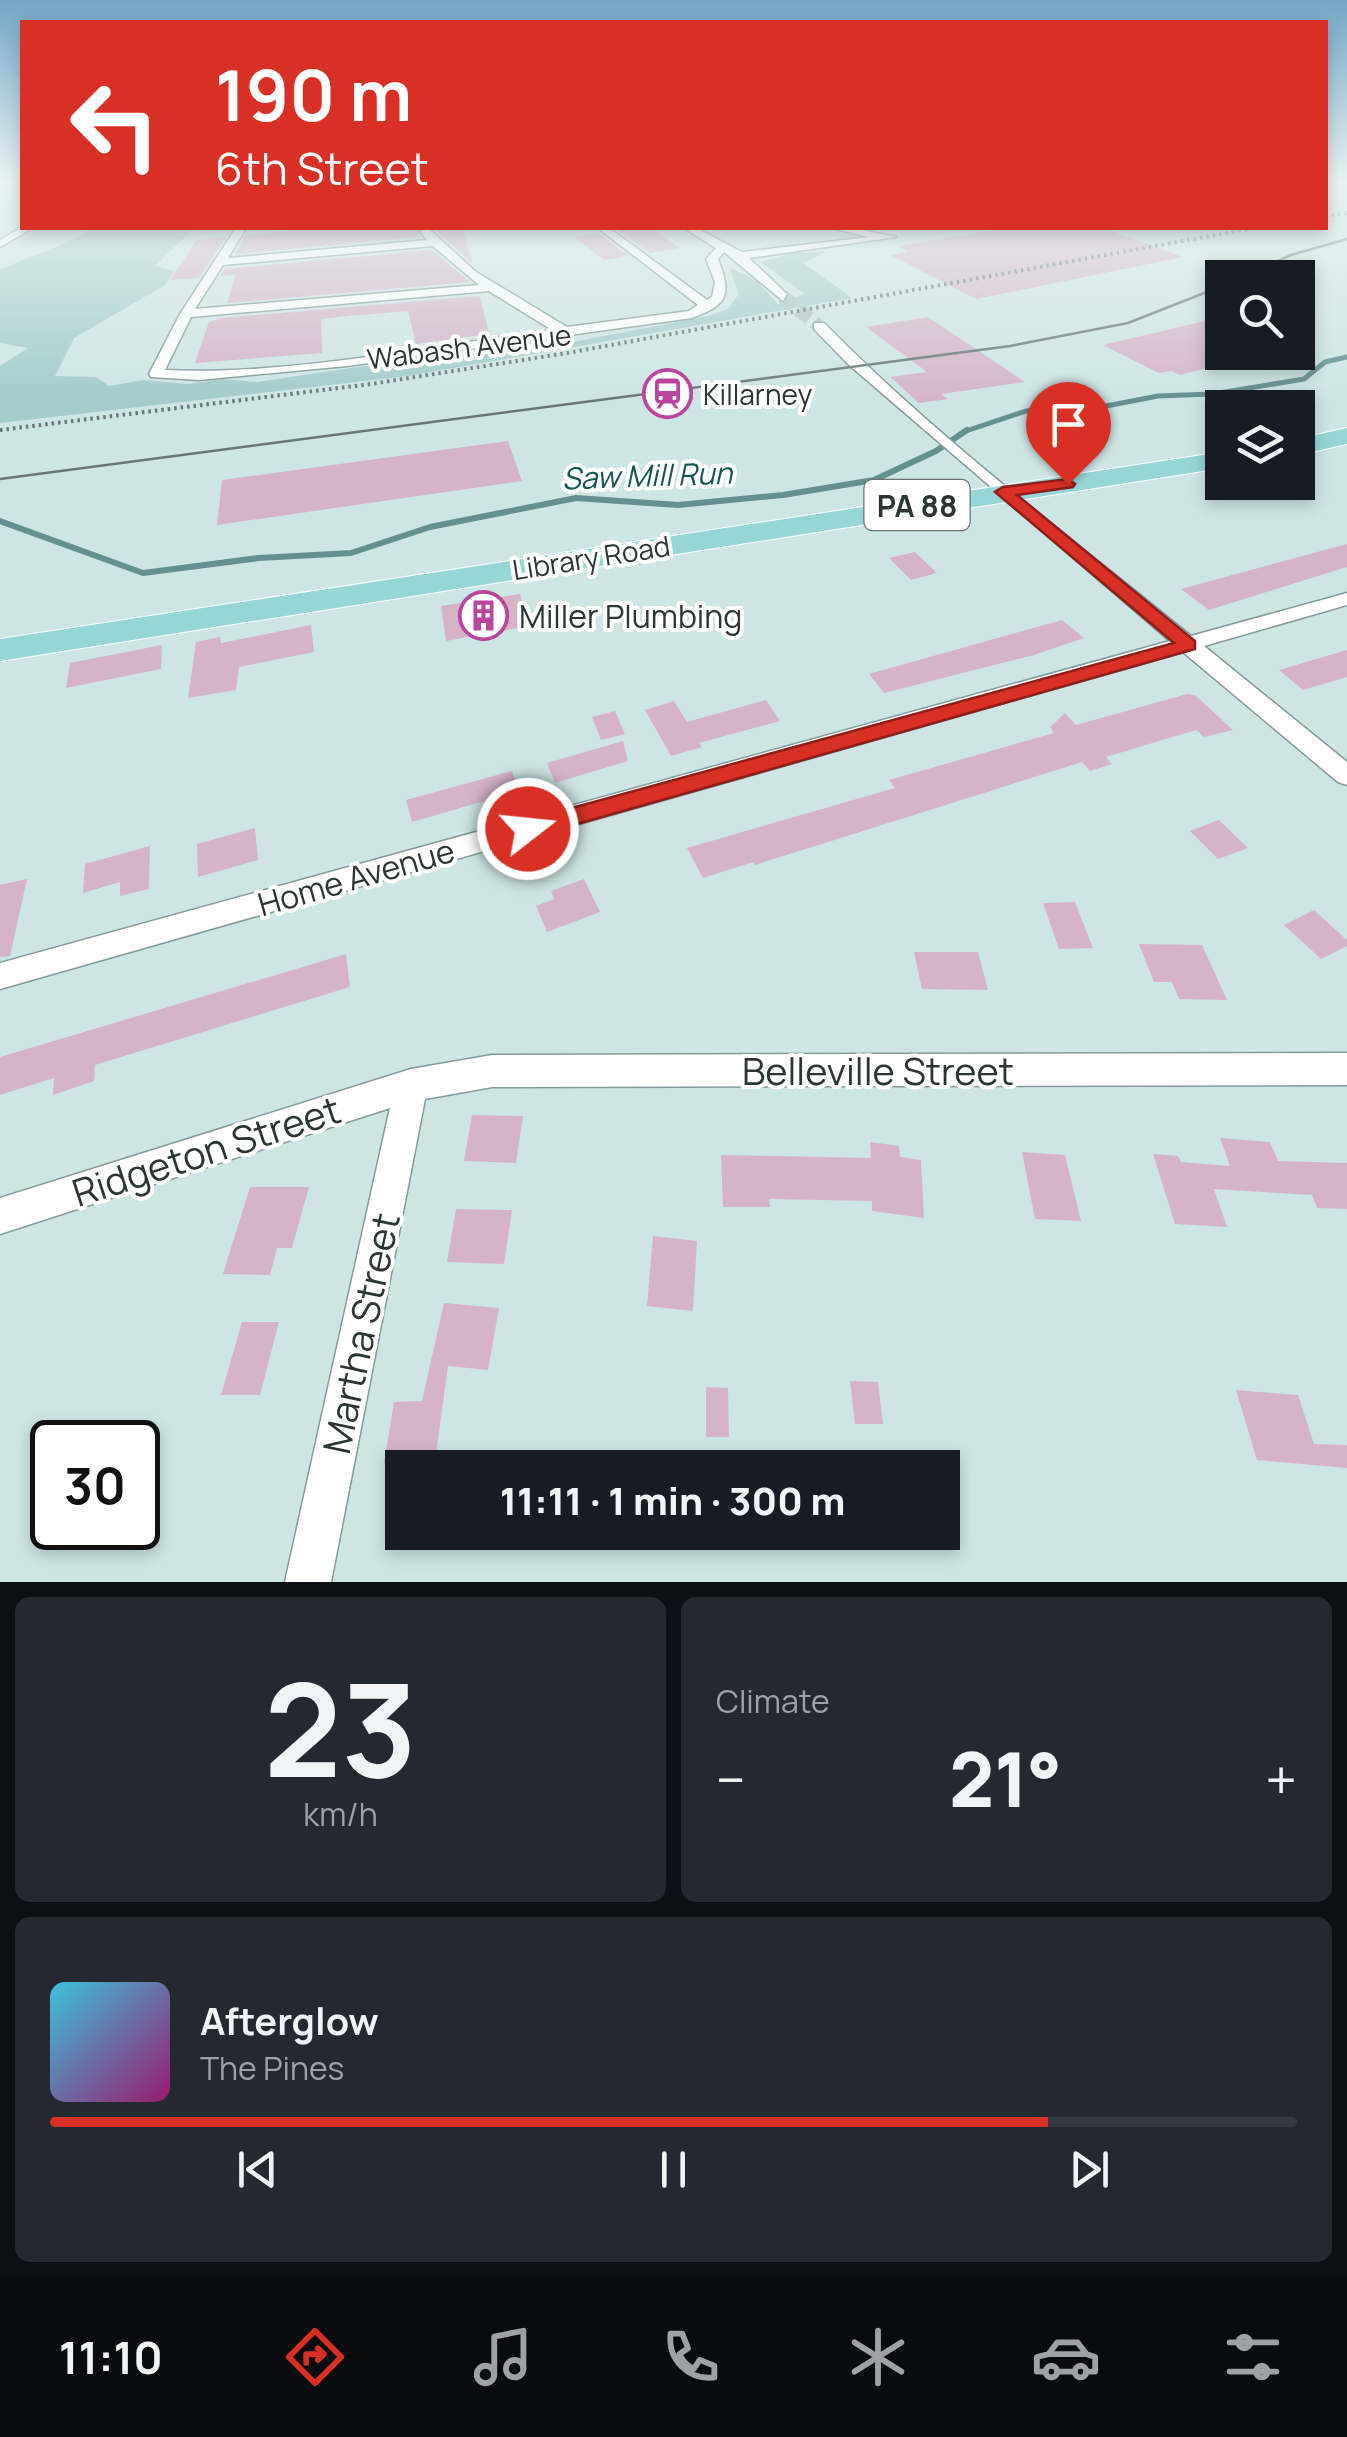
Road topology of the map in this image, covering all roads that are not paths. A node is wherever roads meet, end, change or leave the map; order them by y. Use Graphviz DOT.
graph roads {
  1 [pos="224,254"];
  2 [pos="311,254"];
  3 [pos="448,254"];
  4 [pos="638,254"];
  5 [pos="717,254"];
  6 [pos="736,254"];
  7 [pos="757,254"];
  8 [pos="740,256"];
  9 [pos="218,262"];
  10 [pos="492,287"];
  11 [pos="784,298"];
  12 [pos="710,308"];
  13 [pos="186,314"];
  14 [pos="819,326"];
  15 [pos="566,333"];
  16 [pos="1347,424"];
  17 [pos="1315,431"];
  18 [pos="1347,436"];
  19 [pos="1315,443"];
  20 [pos="1205,451"];
  21 [pos="1205,462"];
  22 [pos="1003,492"];
  23 [pos="1347,599"];
  24 [pos="1188,645"];
  25 [pos="0,650"];
  26 [pos="1347,776"];
  27 [pos="0,976"];
  28 [pos="1347,1069"];
  29 [pos="411,1085"];
  30 [pos="0,1216"];
  31 [pos="308,1582"];
  1 -- 9 [label="street"];
  2 -- 9 [label="street"];
  3 -- 10 [label="street"];
  4 -- 12 [label="street"];
  5 -- 12 [label="street"];
  6 -- 8 [label="street"];
  7 -- 8 [label="street"];
  8 -- 11 [label="street"];
  9 -- 13 [label="street"];
  10 -- 13 [label="street"];
  10 -- 15 [label="street"];
  12 -- 15 [label="street, Wabash Avenue"];
  13 -- 15 [label="street, Wabash Avenue"];
  14 -- 22 [label="street"];
  16 -- 17 [label="main road"];
  18 -- 19 [label="main road"];
  20 -- 22 [label="main road, Library Road / PA 88"];
  21 -- 22 [label="main road, Library Road / PA 88"];
  22 -- 24 [label="street"];
  22 -- 25 [label="main road, Library Road / PA 88"];
  23 -- 24 [label="street, Home Avenue"];
  24 -- 26 [label="street"];
  24 -- 27 [label="street, Home Avenue"];
  28 -- 29 [label="street, Belleville Street"];
  29 -- 30 [label="street, Ridgeton Street"];
  29 -- 31 [label="street, Martha Street"];
}
